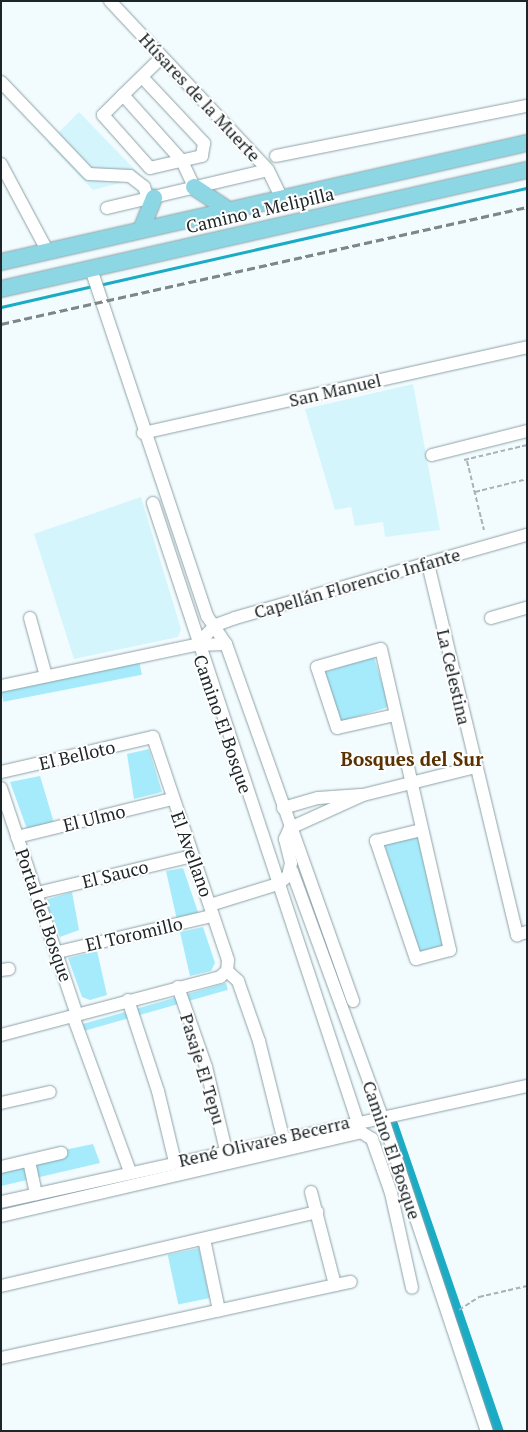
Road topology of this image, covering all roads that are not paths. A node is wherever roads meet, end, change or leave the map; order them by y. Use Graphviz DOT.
graph roads {
  1 [pos="110,1"];
  2 [pos="162,57"];
  3 [pos="142,77"];
  4 [pos="1,82"];
  5 [pos="123,95"];
  6 [pos="527,106"];
  7 [pos="527,143"];
  8 [pos="276,156"];
  9 [pos="182,160"];
  10 [pos="1,164"];
  11 [pos="268,170"];
  12 [pos="527,170"];
  13 [pos="194,187"];
  14 [pos="151,197"];
  15 [pos="282,199"];
  16 [pos="107,208"];
  17 [pos="230,211"];
  18 [pos="141,230"];
  19 [pos="48,252"];
  20 [pos="1,262"];
  21 [pos="92,274"];
  22 [pos="1,289"];
  23 [pos="527,347"];
  24 [pos="527,430"];
  25 [pos="143,434"];
  26 [pos="432,455"];
  27 [pos="153,503"];
  28 [pos="178,532"];
  29 [pos="527,535"];
  30 [pos="171,562"];
  31 [pos="428,564"];
  32 [pos="525,610"];
  33 [pos="30,618"];
  34 [pos="491,618"];
  35 [pos="216,626"];
  36 [pos="226,644"];
  37 [pos="196,645"];
  38 [pos="46,676"];
  39 [pos="1,686"];
  40 [pos="395,715"];
  41 [pos="153,737"];
  42 [pos="475,767"];
  43 [pos="1,772"];
  44 [pos="411,784"];
  45 [pos="1,788"];
  46 [pos="363,795"];
  47 [pos="172,799"];
  48 [pos="283,808"];
  49 [pos="290,828"];
  50 [pos="421,830"];
  51 [pos="17,837"];
  52 [pos="192,856"];
  53 [pos="292,871"];
  54 [pos="278,884"];
  55 [pos="37,893"];
  56 [pos="211,910"];
  57 [pos="522,934"];
  58 [pos="58,952"];
  59 [pos="227,971"];
  60 [pos="178,987"];
  61 [pos="128,1000"];
  62 [pos="353,1002"];
  63 [pos="75,1015"];
  64 [pos="1,1035"];
  65 [pos="527,1086"];
  66 [pos="50,1092"];
  67 [pos="1,1103"];
  68 [pos="383,1119"];
  69 [pos="357,1120"];
  70 [pos="282,1137"];
  71 [pos="226,1150"];
  72 [pos="61,1154"];
  73 [pos="29,1161"];
  74 [pos="175,1162"];
  75 [pos="1,1167"];
  76 [pos="130,1172"];
  77 [pos="311,1192"];
  78 [pos="36,1194"];
  79 [pos="1,1202"];
  80 [pos="318,1212"];
  81 [pos="1,1216"];
  82 [pos="204,1238"];
  83 [pos="351,1282"];
  84 [pos="334,1285"];
  85 [pos="1,1286"];
  86 [pos="412,1288"];
  87 [pos="220,1310"];
  88 [pos="1,1358"];
  89 [pos="487,1431"];
  1 -- 2 [label="street, Húsares de la Muerte"];
  2 -- 3 [label="street"];
  2 -- 11 [label="street, Húsares de la Muerte"];
  3 -- 5 [label="street"];
  3 -- 9 [label="street"];
  4 -- 14 [label="street"];
  5 -- 9 [label="street"];
  5 -- 9 [label="street"];
  6 -- 8 [label="street"];
  7 -- 15 [label="main road, Camino a Melipilla"];
  9 -- 13 [label="street"];
  10 -- 19 [label="street"];
  11 -- 13 [label="street"];
  11 -- 15 [label="street, Húsares de la Muerte"];
  12 -- 21 [label="main road, Camino a Melipilla"];
  13 -- 14 [label="street"];
  13 -- 17 [label="main road"];
  14 -- 16 [label="street"];
  14 -- 18 [label="main road"];
  15 -- 17 [label="main road, Camino a Melipilla"];
  17 -- 18 [label="main road, Camino a Melipilla"];
  18 -- 19 [label="main road, Camino a Melipilla"];
  19 -- 20 [label="main road, Camino a Melipilla"];
  21 -- 22 [label="main road, Camino a Melipilla"];
  21 -- 25 [label="street, Camino El Bosque"];
  23 -- 25 [label="street, San Manuel"];
  24 -- 26 [label="street"];
  25 -- 28 [label="street, Camino El Bosque"];
  27 -- 30 [label="street, Camino El Bosque"];
  28 -- 30 [label="street, Camino El Bosque"];
  28 -- 35 [label="street, Camino El Bosque"];
  29 -- 31 [label="street, Capellán Florencio Infante"];
  30 -- 37 [label="street, Camino El Bosque"];
  31 -- 35 [label="street, Capellán Florencio Infante"];
  31 -- 42 [label="street, La Celestina"];
  32 -- 34 [label="street"];
  33 -- 38 [label="street"];
  35 -- 36 [label="street, Camino El Bosque"];
  35 -- 37 [label="street, Capellán Florencio Infante"];
  36 -- 37 [label="street"];
  36 -- 48 [label="street, Camino El Bosque"];
  37 -- 38 [label="street"];
  37 -- 54 [label="street, Camino El Bosque"];
  38 -- 39 [label="street"];
  40 -- 40 [label="street"];
  40 -- 44 [label="street"];
  41 -- 43 [label="street, El Belloto"];
  41 -- 47 [label="street, El Avellano"];
  42 -- 44 [label="street"];
  42 -- 57 [label="street, La Celestina"];
  44 -- 46 [label="street"];
  44 -- 50 [label="street"];
  45 -- 51 [label="street, Portal del Bosque"];
  46 -- 48 [label="street"];
  46 -- 49 [label="street"];
  47 -- 51 [label="street, El Ulmo"];
  47 -- 52 [label="street, El Avellano"];
  48 -- 49 [label="street, Camino El Bosque"];
  49 -- 53 [label="street, Camino El Bosque"];
  49 -- 62 [label="street, Camino El Bosque"];
  50 -- 50 [label="street"];
  51 -- 55 [label="street, Portal del Bosque"];
  52 -- 55 [label="street, El Sauco"];
  52 -- 56 [label="street, El Avellano"];
  53 -- 54 [label="street"];
  53 -- 68 [label="street, Camino El Bosque"];
  54 -- 56 [label="street, El Toromillo"];
  54 -- 69 [label="street, Camino El Bosque"];
  55 -- 58 [label="street, Portal del Bosque"];
  56 -- 58 [label="street, El Toromillo"];
  56 -- 59 [label="street, El Avellano"];
  58 -- 63 [label="street, Portal del Bosque"];
  59 -- 60 [label="street"];
  59 -- 70 [label="street"];
  60 -- 61 [label="street"];
  60 -- 71 [label="street, Pasaje El Tepu"];
  61 -- 63 [label="street"];
  61 -- 74 [label="street"];
  63 -- 64 [label="street"];
  63 -- 76 [label="street, Portal del Bosque"];
  65 -- 68 [label="street, René Olivares Becerra"];
  66 -- 67 [label="street"];
  68 -- 69 [label="street, René Olivares Becerra"];
  68 -- 89 [label="street, Camino El Bosque"];
  69 -- 70 [label="street, René Olivares Becerra"];
  70 -- 71 [label="street, René Olivares Becerra"];
  71 -- 74 [label="street, René Olivares Becerra"];
  72 -- 73 [label="street"];
  73 -- 75 [label="street"];
  73 -- 78 [label="street"];
  74 -- 76 [label="street, René Olivares Becerra"];
  76 -- 78 [label="street, René Olivares Becerra"];
  77 -- 80 [label="street"];
  78 -- 79 [label="street, René Olivares Becerra"];
  80 -- 82 [label="street"];
  80 -- 84 [label="street"];
  81 -- 86 [label="street, René Olivares Becerra"];
  82 -- 85 [label="street"];
  82 -- 87 [label="street"];
  83 -- 84 [label="street"];
  84 -- 87 [label="street"];
  87 -- 88 [label="street"];
}
